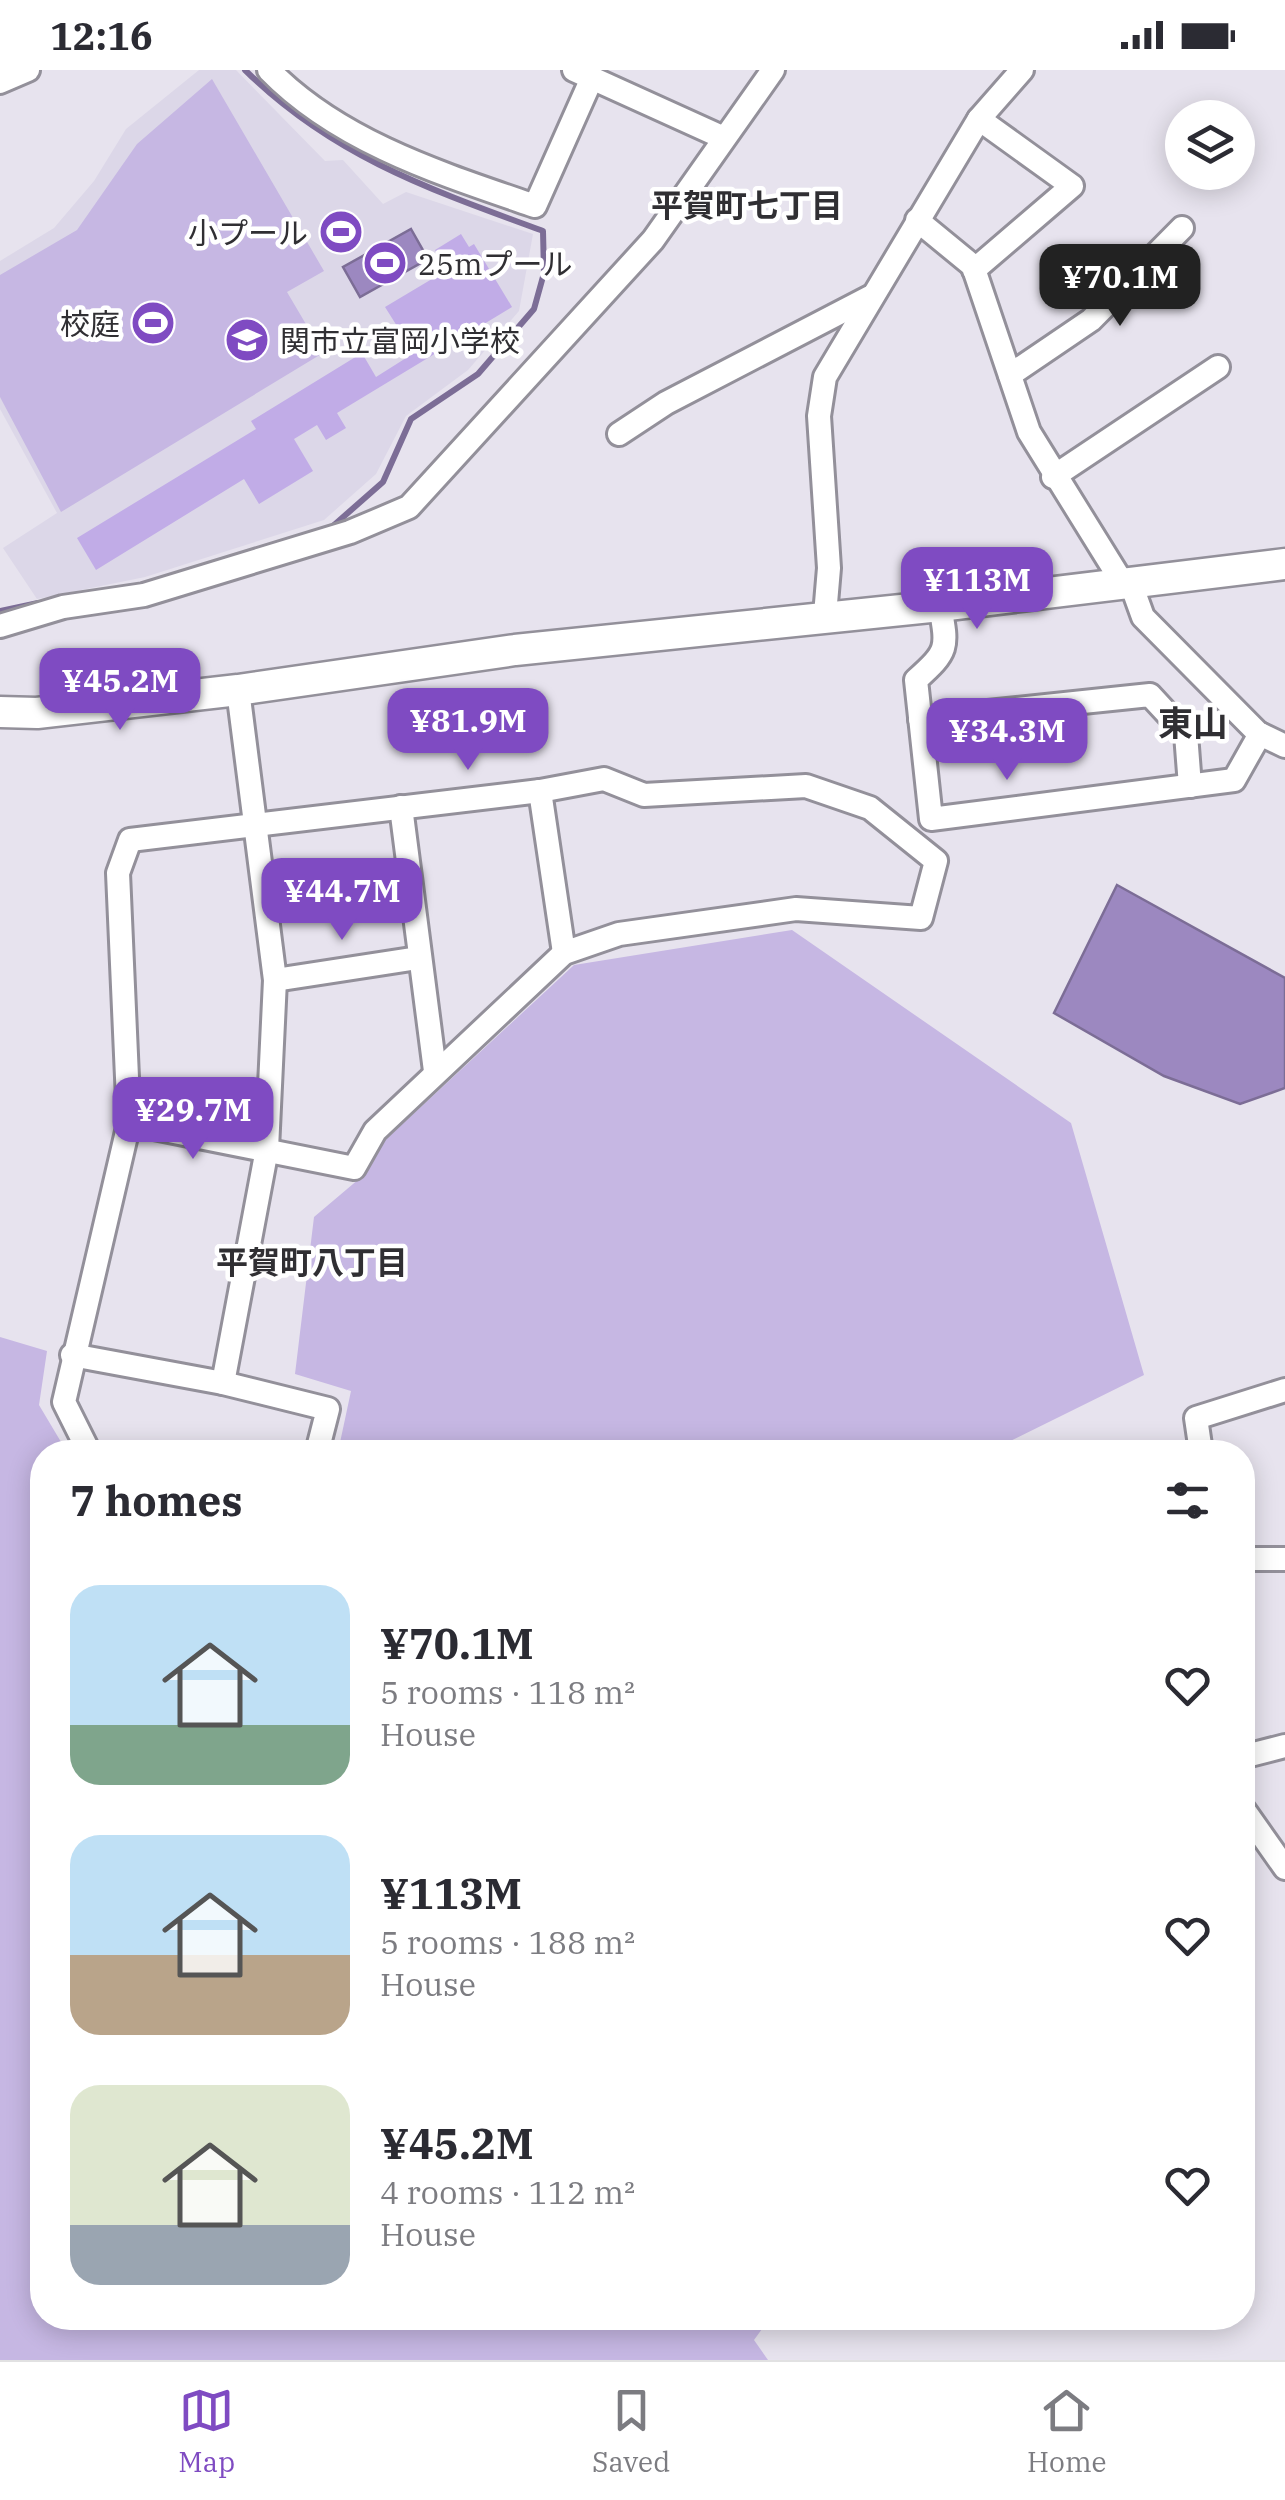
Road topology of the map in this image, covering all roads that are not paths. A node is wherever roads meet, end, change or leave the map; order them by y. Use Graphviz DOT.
graph roads {
  1 [pos="28,70"];
  2 [pos="269,70"];
  3 [pos="773,70"];
  4 [pos="1022,70"];
  5 [pos="583,74"];
  6 [pos="0,82"];
  7 [pos="979,119"];
  8 [pos="724,138"];
  9 [pos="917,220"];
  10 [pos="1182,228"];
  11 [pos="974,270"];
  12 [pos="870,297"];
  13 [pos="1218,368"];
  14 [pos="1010,374"];
  15 [pos="619,434"];
  16 [pos="1053,478"];
  17 [pos="1285,564"];
  18 [pos="1126,581"];
  19 [pos="940,606"];
  20 [pos="825,615"];
  21 [pos="0,626"];
  22 [pos="238,690"];
  23 [pos="0,712"];
  24 [pos="920,719"];
  25 [pos="1260,734"];
  26 [pos="1285,746"];
  27 [pos="1190,786"];
  28 [pos="540,791"];
  29 [pos="401,807"];
  30 [pos="252,824"];
  31 [pos="564,953"];
  32 [pos="418,958"];
  33 [pos="275,980"];
  34 [pos="435,1070"];
  35 [pos="129,1123"];
  36 [pos="267,1149"];
  37 [pos="72,1355"];
  38 [pos="223,1383"];
  39 [pos="1285,1390"];
  40 [pos="83,1440"];
  41 [pos="320,1440"];
  42 [pos="1199,1440"];
  43 [pos="1255,1559"];
  44 [pos="1285,1559"];
  45 [pos="1285,1746"];
  46 [pos="1255,1754"];
  47 [pos="1255,1826"];
  48 [pos="1285,1868"];
  1 -- 6 [label="street"];
  2 -- 5 [label="street"];
  3 -- 8 [label="street"];
  4 -- 7 [label="street"];
  5 -- 8 [label="street"];
  7 -- 9 [label="street"];
  7 -- 11 [label="street"];
  8 -- 21 [label="street"];
  9 -- 11 [label="street"];
  9 -- 12 [label="street"];
  10 -- 14 [label="street"];
  11 -- 14 [label="street"];
  12 -- 15 [label="street"];
  12 -- 20 [label="street"];
  13 -- 16 [label="street"];
  14 -- 16 [label="street"];
  16 -- 18 [label="street"];
  17 -- 18 [label="street"];
  18 -- 19 [label="street"];
  18 -- 25 [label="street"];
  19 -- 20 [label="street"];
  19 -- 24 [label="street"];
  20 -- 22 [label="street"];
  22 -- 23 [label="street"];
  22 -- 30 [label="street"];
  24 -- 27 [label="street"];
  24 -- 27 [label="street"];
  25 -- 26 [label="street"];
  25 -- 27 [label="street"];
  28 -- 29 [label="street"];
  28 -- 31 [label="street"];
  28 -- 31 [label="street"];
  29 -- 30 [label="street"];
  29 -- 32 [label="street"];
  30 -- 33 [label="street"];
  30 -- 35 [label="street"];
  31 -- 34 [label="street"];
  32 -- 33 [label="street"];
  32 -- 34 [label="street"];
  33 -- 36 [label="street"];
  34 -- 36 [label="street"];
  35 -- 36 [label="street"];
  35 -- 37 [label="street"];
  36 -- 38 [label="street"];
  37 -- 38 [label="street"];
  37 -- 40 [label="street"];
  38 -- 41 [label="street"];
  39 -- 42 [label="street"];
  43 -- 44 [label="street"];
  45 -- 46 [label="street"];
  47 -- 48 [label="street"];
}
